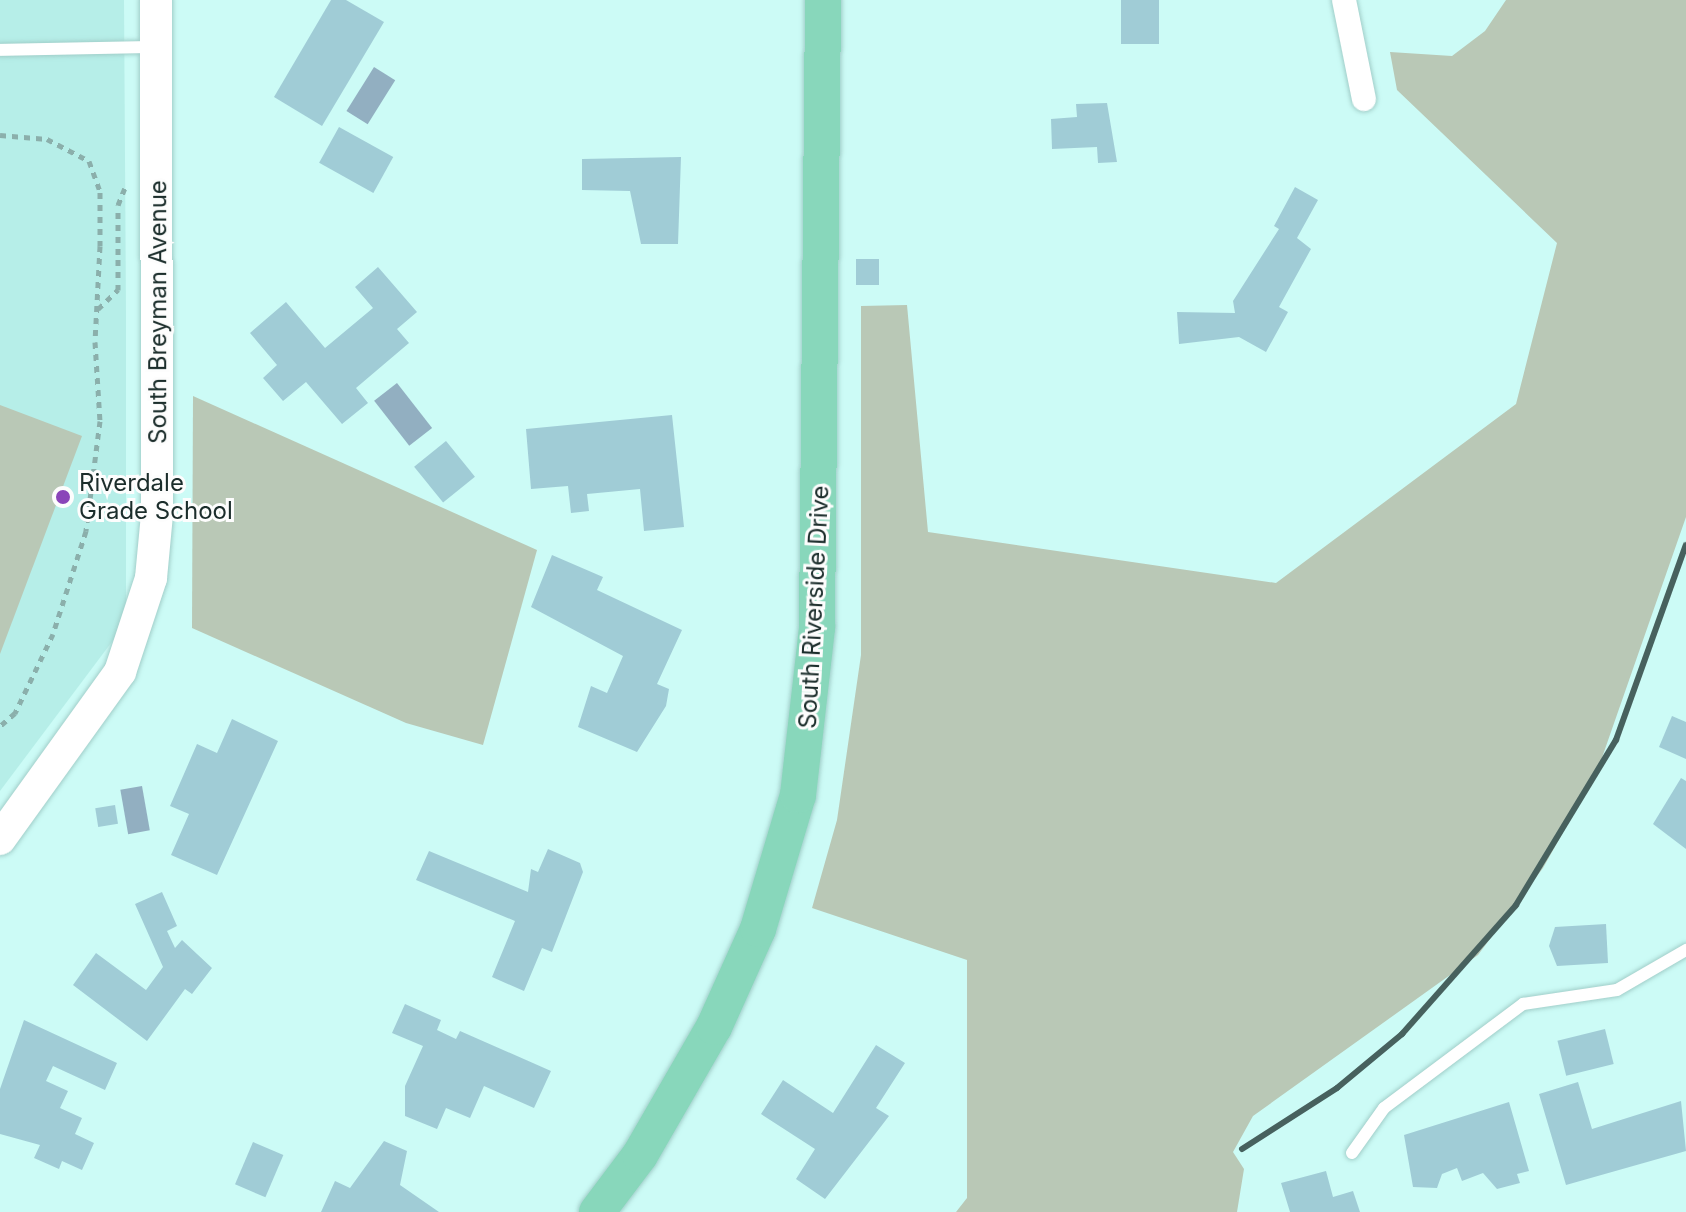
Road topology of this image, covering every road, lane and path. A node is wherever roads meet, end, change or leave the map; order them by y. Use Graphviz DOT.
graph roads {
  1 [pos="156,0"];
  2 [pos="823,0"];
  3 [pos="1344,0"];
  4 [pos="157,47"];
  5 [pos="0,50"];
  6 [pos="1364,99"];
  7 [pos="0,135"];
  8 [pos="158,179"];
  9 [pos="98,309"];
  10 [pos="0,726"];
  11 [pos="4,825"];
  12 [pos="1686,950"];
  13 [pos="1352,1153"];
  14 [pos="597,1212"];
  1 -- 4 [label="street, South Breyman Avenue"];
  2 -- 14 [label="main road, South Riverside Drive"];
  3 -- 6 [label="street"];
  4 -- 5 [label="lane"];
  4 -- 8 [label="street, South Breyman Avenue"];
  7 -- 9 [label="path"];
  8 -- 9 [label="path"];
  8 -- 11 [label="street, South Breyman Avenue"];
  9 -- 10 [label="path"];
  12 -- 13 [label="lane"];
}
